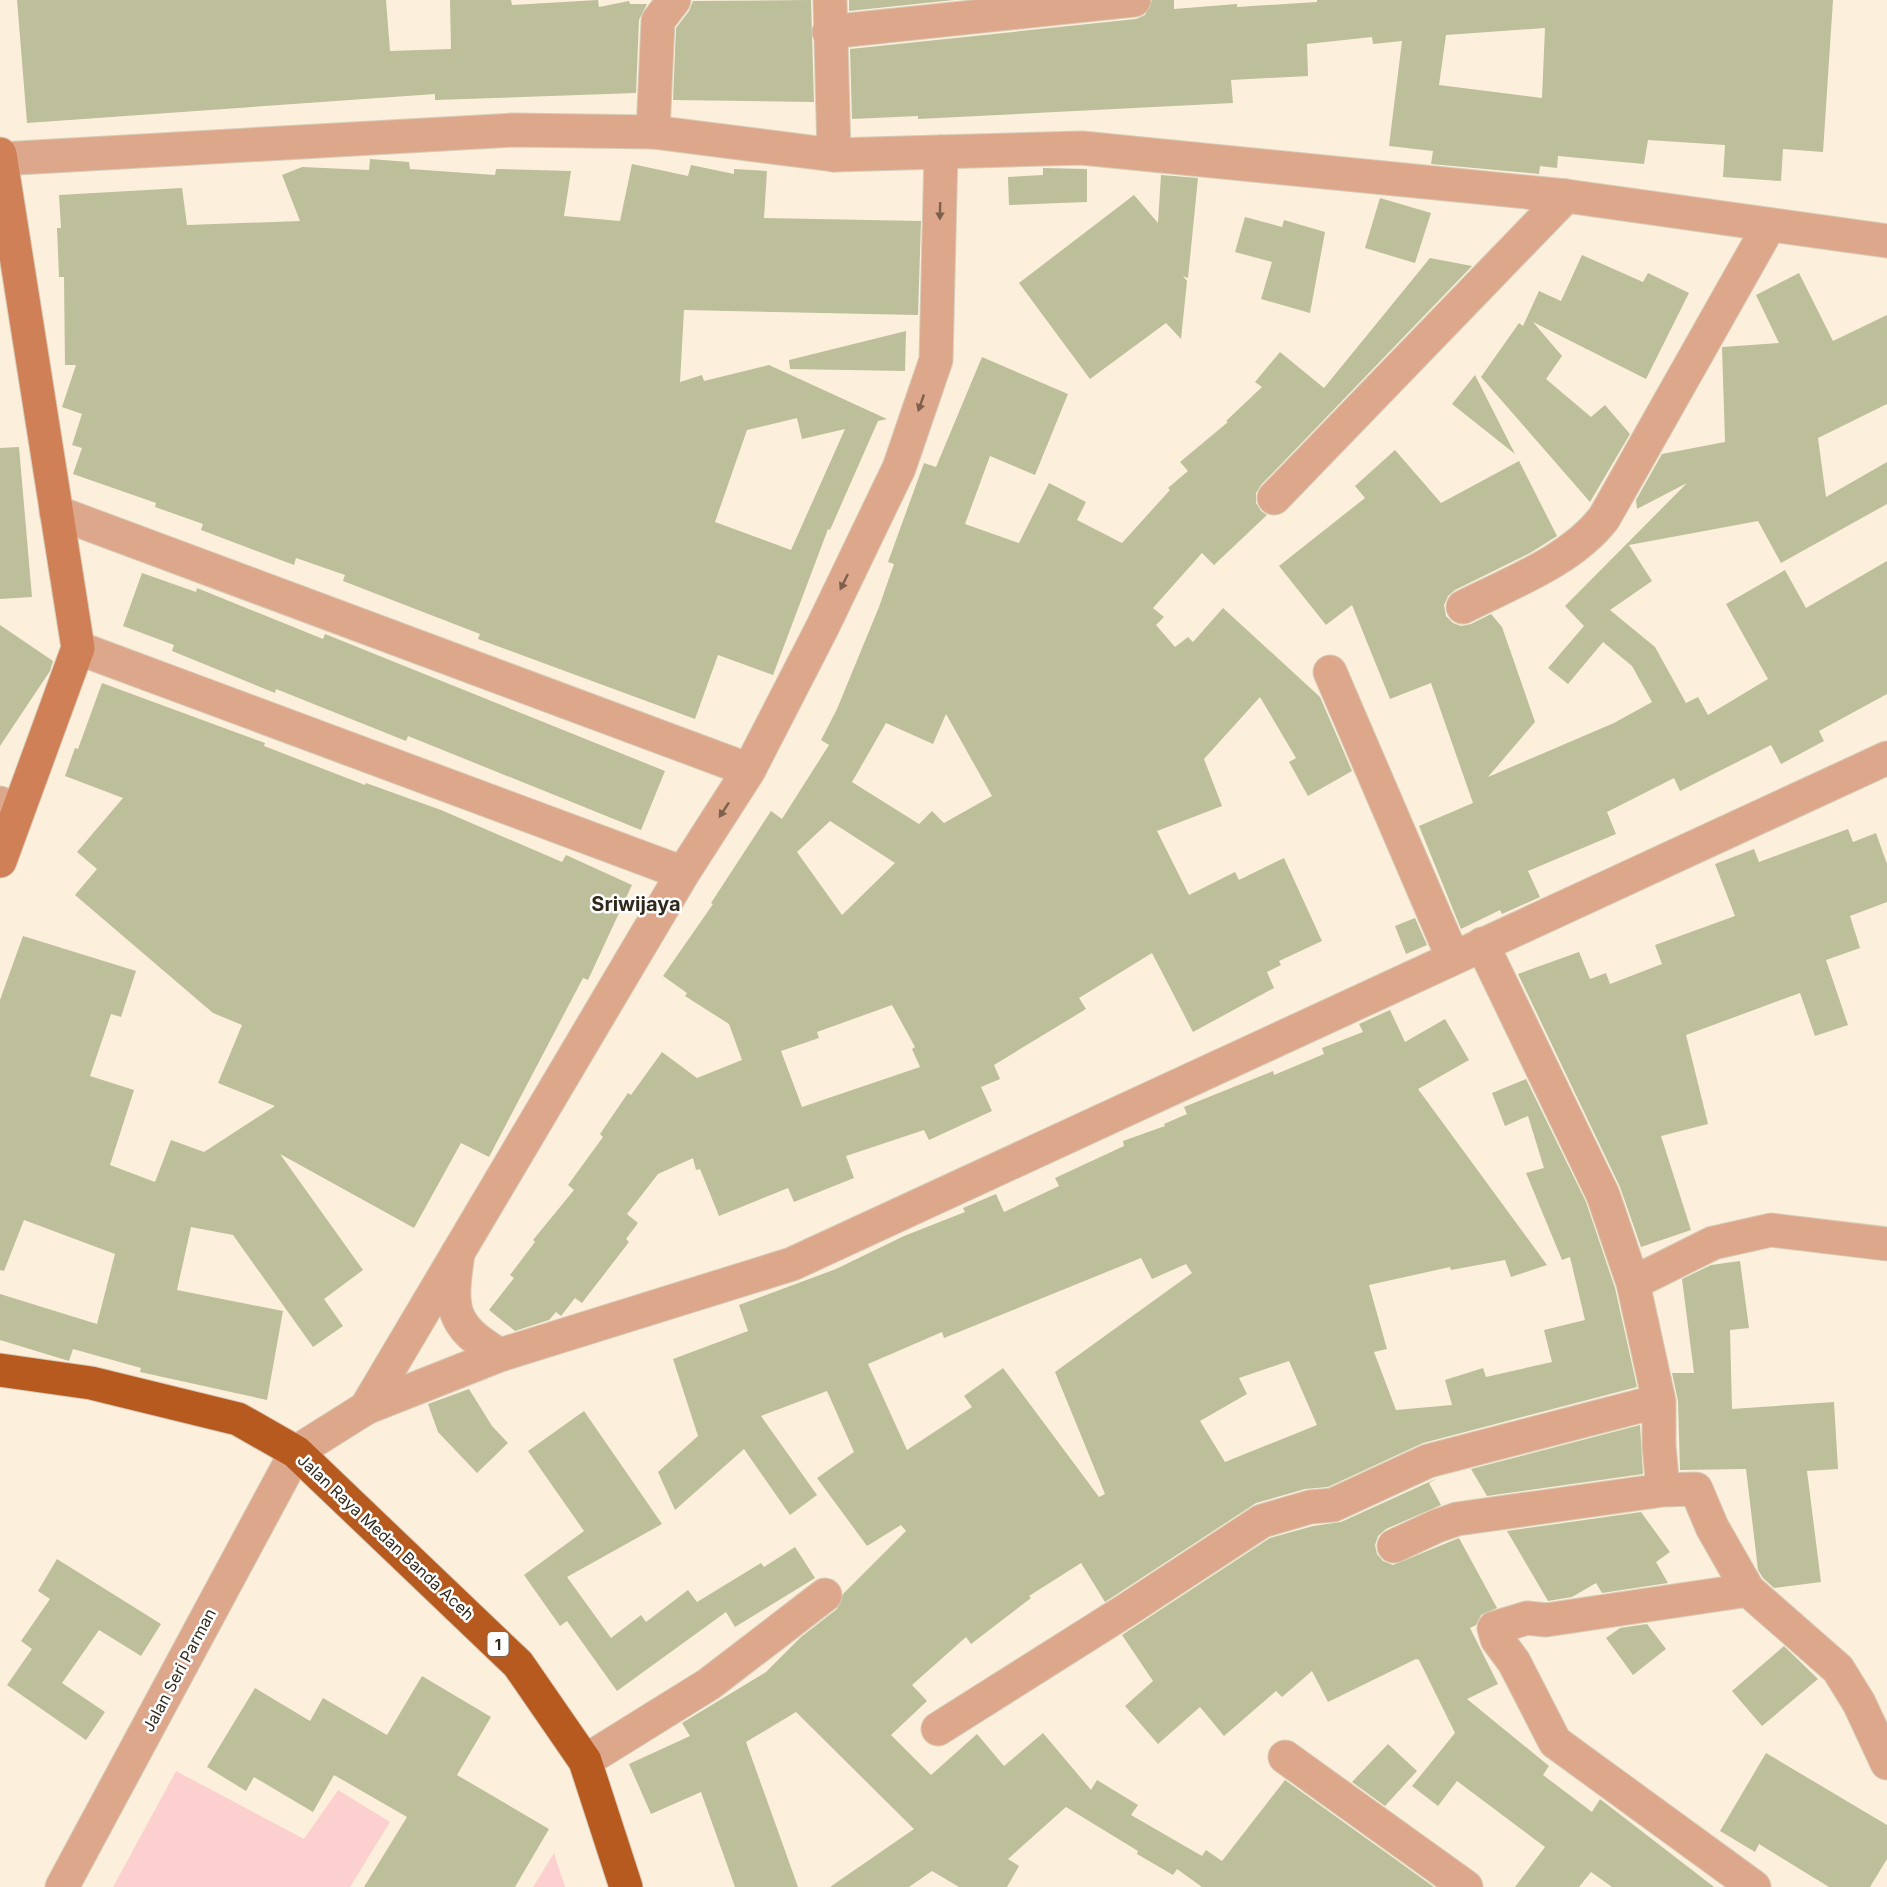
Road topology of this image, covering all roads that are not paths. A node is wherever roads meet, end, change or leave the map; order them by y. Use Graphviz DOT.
graph roads {
  1 [pos="674,0"];
  2 [pos="1134,0"];
  3 [pos="830,16"];
  4 [pos="653,132"];
  5 [pos="941,152"];
  6 [pos="834,155"];
  7 [pos="0,158"];
  8 [pos="1566,196"];
  9 [pos="1769,226"];
  10 [pos="1887,241"];
  11 [pos="1274,498"];
  12 [pos="56,512"];
  13 [pos="1463,607"];
  14 [pos="78,648"];
  15 [pos="1330,672"];
  16 [pos="1887,758"];
  17 [pos="749,770"];
  18 [pos="8,807"];
  19 [pos="0,861"];
  20 [pos="683,873"];
  21 [pos="1482,944"];
  22 [pos="1453,958"];
  23 [pos="1887,1244"];
  24 [pos="458,1253"];
  25 [pos="1633,1283"];
  26 [pos="500,1355"];
  27 [pos="0,1370"];
  28 [pos="1659,1401"];
  29 [pos="366,1408"];
  30 [pos="296,1452"];
  31 [pos="1663,1490"];
  32 [pos="1394,1546"];
  33 [pos="1748,1590"];
  34 [pos="825,1595"];
  35 [pos="938,1729"];
  36 [pos="1285,1757"];
  37 [pos="585,1761"];
  38 [pos="1887,1763"];
  39 [pos="62,1887"];
  40 [pos="626,1887"];
  41 [pos="1466,1887"];
  42 [pos="1754,1887"];
  1 -- 4 [label="street"];
  2 -- 3 [label="street"];
  3 -- 6 [label="street"];
  4 -- 6 [label="street"];
  4 -- 7 [label="street"];
  5 -- 6 [label="street"];
  5 -- 8 [label="street"];
  5 -- 17 [label="street, one-way"];
  7 -- 12 [label="main road"];
  8 -- 9 [label="street"];
  8 -- 11 [label="street"];
  9 -- 10 [label="street"];
  9 -- 13 [label="street"];
  12 -- 14 [label="main road"];
  12 -- 17 [label="street"];
  14 -- 18 [label="main road"];
  14 -- 20 [label="street"];
  15 -- 22 [label="street"];
  16 -- 21 [label="street"];
  17 -- 20 [label="street, one-way"];
  18 -- 19 [label="main road"];
  20 -- 24 [label="street"];
  21 -- 22 [label="street"];
  21 -- 25 [label="street"];
  22 -- 26 [label="street"];
  23 -- 25 [label="street"];
  24 -- 26 [label="street"];
  24 -- 29 [label="street"];
  25 -- 28 [label="street"];
  26 -- 29 [label="street"];
  27 -- 30 [label="highway, Jalan Raya Medan Banda Aceh / 1"];
  28 -- 31 [label="street"];
  28 -- 35 [label="street"];
  29 -- 30 [label="street"];
  30 -- 37 [label="highway, Jalan Raya Medan Banda Aceh / 1"];
  30 -- 39 [label="street, Jalan Seri Parman"];
  31 -- 32 [label="street"];
  31 -- 33 [label="street"];
  33 -- 38 [label="street"];
  33 -- 42 [label="street"];
  34 -- 37 [label="street"];
  36 -- 41 [label="street"];
  37 -- 40 [label="highway, Jalan Raya Medan Banda Aceh / 1"];
}
